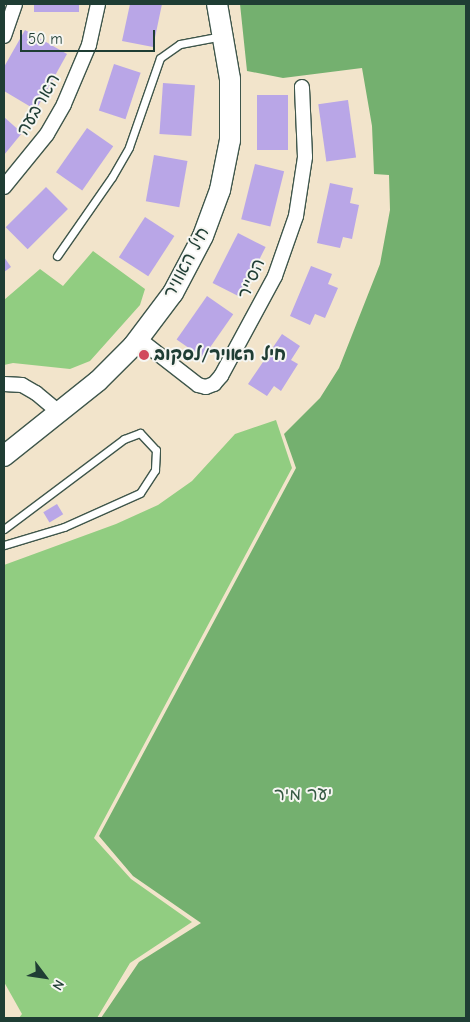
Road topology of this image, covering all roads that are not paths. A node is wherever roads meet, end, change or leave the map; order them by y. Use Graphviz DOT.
graph roads {
  1 [pos="15,4"];
  2 [pos="98,4"];
  3 [pos="217,4"];
  4 [pos="4,36"];
  5 [pos="224,36"];
  6 [pos="302,87"];
  7 [pos="4,187"];
  8 [pos="56,256"];
  9 [pos="138,338"];
  10 [pos="4,384"];
  11 [pos="60,413"];
  12 [pos="4,456"];
  13 [pos="4,529"];
  14 [pos="4,545"];
  1 -- 4 [label="street"];
  2 -- 7 [label="street, הארבעה"];
  3 -- 5 [label="street, חיל האוויר"];
  5 -- 8 [label="lane"];
  5 -- 9 [label="street, חיל האוויר"];
  6 -- 9 [label="street, הסייר"];
  9 -- 11 [label="street, חיל האוויר"];
  10 -- 11 [label="street"];
  11 -- 12 [label="street, חיל האוויר"];
  13 -- 14 [label="lane"];
}
